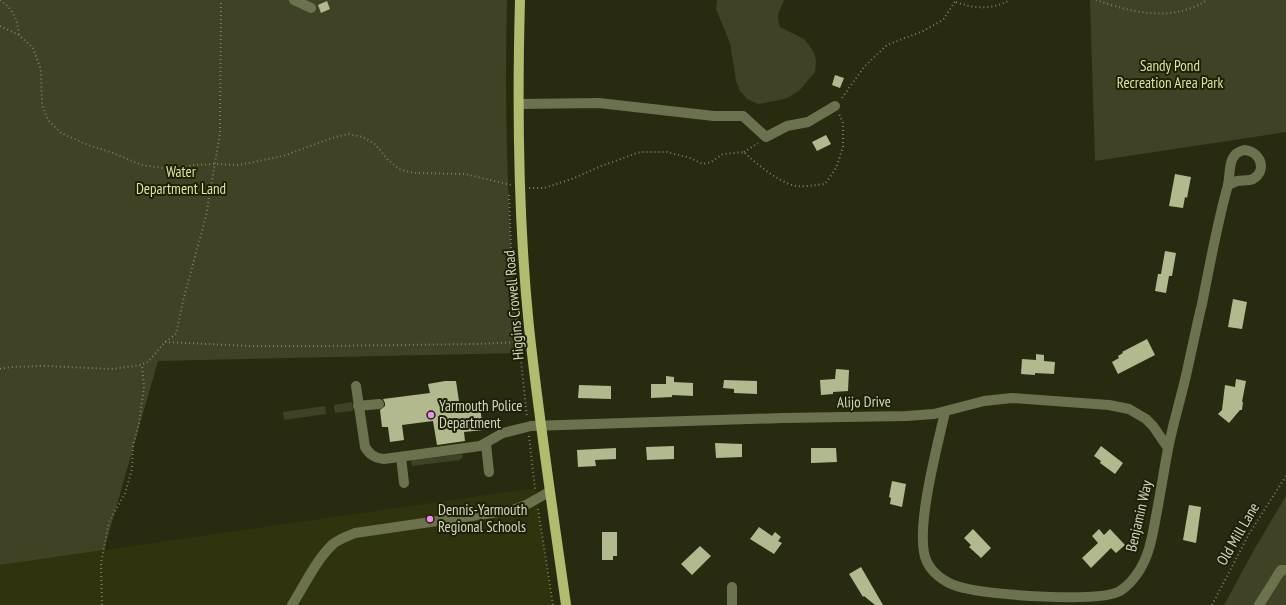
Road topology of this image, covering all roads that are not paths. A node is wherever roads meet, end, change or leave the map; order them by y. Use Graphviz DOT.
graph roads {
  1 [pos="294,0"];
  2 [pos="520,0"];
  3 [pos="311,8"];
  4 [pos="519,104"];
  5 [pos="835,106"];
  6 [pos="1228,185"];
  7 [pos="356,386"];
  8 [pos="379,404"];
  9 [pos="358,406"];
  10 [pos="945,412"];
  11 [pos="540,425"];
  12 [pos="486,444"];
  13 [pos="1168,448"];
  14 [pos="402,457"];
  15 [pos="489,472"];
  16 [pos="404,483"];
  17 [pos="550,492"];
  18 [pos="1284,567"];
  19 [pos="732,587"];
  20 [pos="292,605"];
  21 [pos="566,605"];
  22 [pos="732,605"];
  23 [pos="1259,605"];
  1 -- 3 [label="street"];
  2 -- 4 [label="main road, Higgins Crowell Road"];
  4 -- 5 [label="street"];
  4 -- 11 [label="main road, Higgins Crowell Road"];
  6 -- 13 [label="street, Benjamin Way"];
  7 -- 9 [label="street, Alijo Drive"];
  8 -- 9 [label="street"];
  9 -- 14 [label="street, Alijo Drive"];
  10 -- 11 [label="street, Alijo Drive"];
  10 -- 13 [label="street, Alijo Drive"];
  10 -- 13 [label="street, Benjamin Way"];
  11 -- 12 [label="street, Alijo Drive"];
  11 -- 17 [label="main road, Higgins Crowell Road"];
  12 -- 14 [label="street, Alijo Drive"];
  12 -- 15 [label="street"];
  14 -- 16 [label="street"];
  17 -- 20 [label="street"];
  17 -- 21 [label="main road, Higgins Crowell Road"];
  18 -- 23 [label="street"];
  19 -- 22 [label="street"];
}
